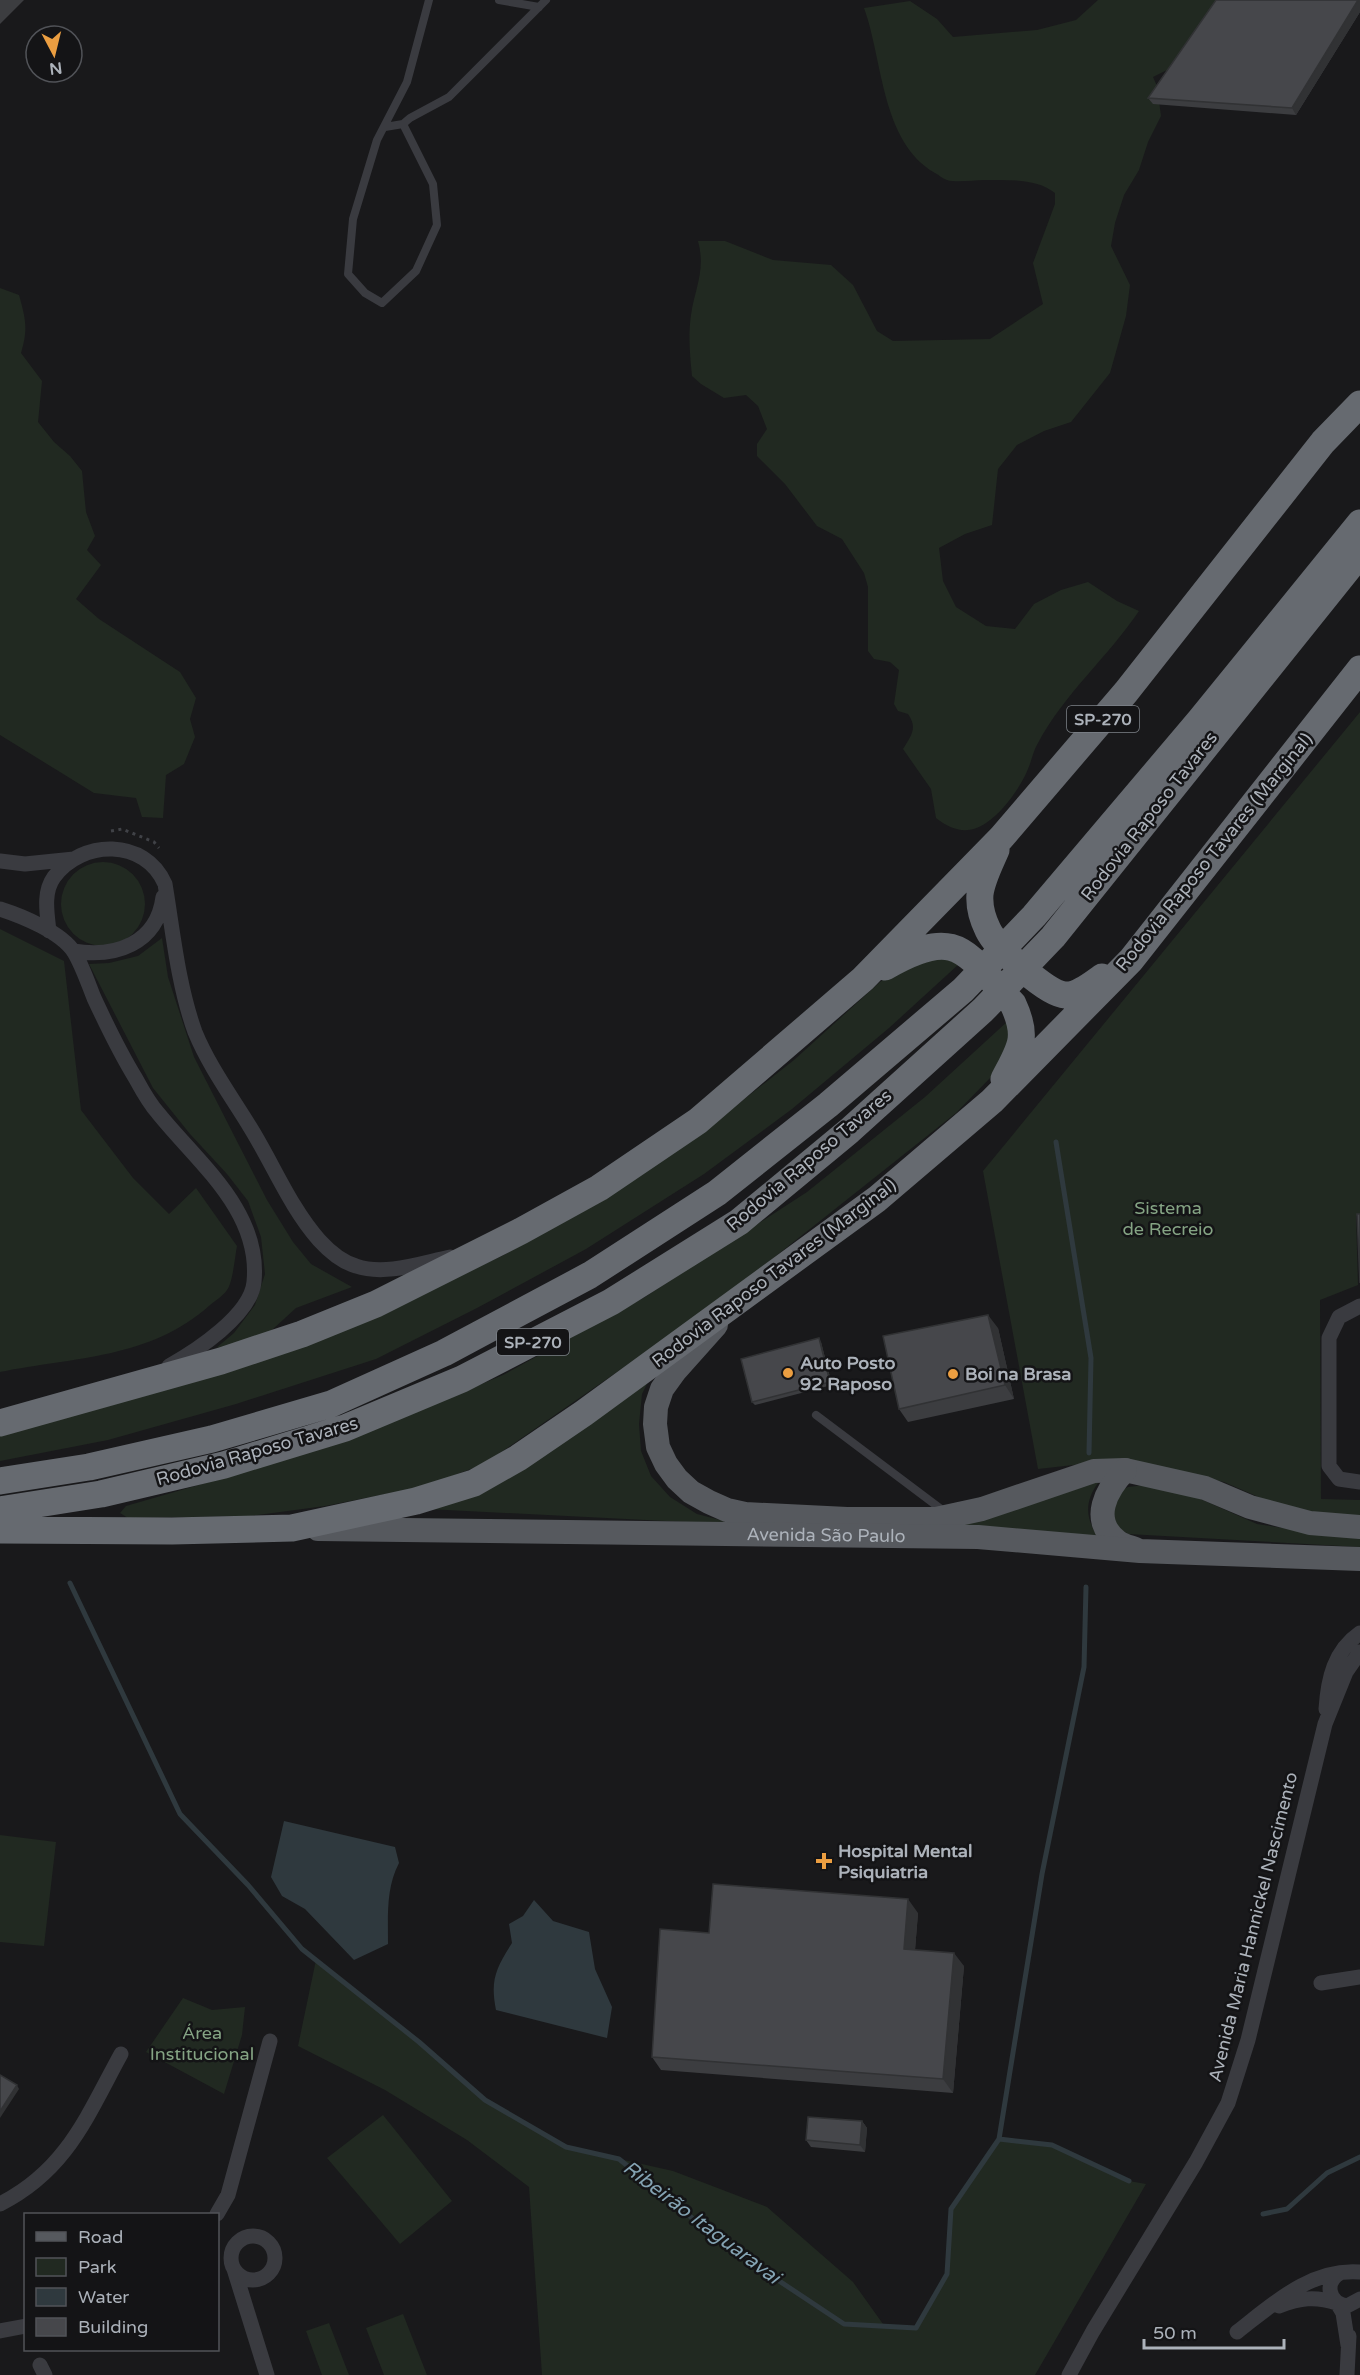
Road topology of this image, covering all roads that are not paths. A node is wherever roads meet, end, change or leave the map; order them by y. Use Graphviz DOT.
graph roads {
  1 [pos="429,0"];
  2 [pos="499,0"];
  3 [pos="546,0"];
  4 [pos="539,7"];
  5 [pos="403,124"];
  6 [pos="384,128"];
  7 [pos="1360,395"];
  8 [pos="1360,404"];
  9 [pos="1323,442"];
  10 [pos="1360,523"];
  11 [pos="1360,554"];
  12 [pos="1360,669"];
  13 [pos="1001,838"];
  14 [pos="77,858"];
  15 [pos="0,861"];
  16 [pos="165,884"];
  17 [pos="0,909"];
  18 [pos="49,931"];
  19 [pos="73,951"];
  20 [pos="1131,960"];
  21 [pos="863,979"];
  22 [pos="992,1101"];
  23 [pos="480,1252"];
  24 [pos="733,1305"];
  25 [pos="1360,1306"];
  26 [pos="121,1391"];
  27 [pos="816,1415"];
  28 [pos="0,1424"];
  29 [pos="1125,1470"];
  30 [pos="0,1481"];
  31 [pos="1360,1482"];
  32 [pos="0,1510"];
  33 [pos="951,1517"];
  34 [pos="1360,1527"];
  35 [pos="292,1528"];
  36 [pos="0,1530"];
  37 [pos="1140,1551"];
  38 [pos="1360,1559"];
  39 [pos="1360,1633"];
  40 [pos="1360,1652"];
  41 [pos="1325,1724"];
  42 [pos="1360,1977"];
  43 [pos="1321,1983"];
  44 [pos="270,2041"];
  45 [pos="121,2054"];
  46 [pos="0,2204"];
  47 [pos="218,2213"];
  48 [pos="234,2269"];
  49 [pos="1352,2274"];
  50 [pos="253,2279"];
  51 [pos="244,2298"];
  52 [pos="1360,2299"];
  53 [pos="1337,2303"];
  54 [pos="1263,2312"];
  55 [pos="24,2326"];
  56 [pos="0,2331"];
  57 [pos="1237,2332"];
  58 [pos="1348,2345"];
  59 [pos="1081,2352"];
  60 [pos="267,2375"];
  61 [pos="1069,2375"];
  62 [pos="1080,2375"];
  63 [pos="1347,2375"];
  1 -- 6 [label="lane"];
  2 -- 4 [label="lane"];
  3 -- 4 [label="lane"];
  4 -- 5 [label="lane"];
  5 -- 6 [label="lane"];
  5 -- 6 [label="lane"];
  7 -- 9 [label="street"];
  8 -- 9 [label="highway, SP-270"];
  9 -- 13 [label="highway, SP-270"];
  10 -- 30 [label="highway, Rodovia Raposo Tavares / SP-270"];
  11 -- 32 [label="highway, Rodovia Raposo Tavares / SP-270"];
  12 -- 20 [label="highway, Rodovia Raposo Tavares (Marginal)"];
  13 -- 20 [label="highway"];
  13 -- 21 [label="highway, SP-270"];
  14 -- 15 [label="street"];
  14 -- 16 [label="street"];
  14 -- 18 [label="street"];
  16 -- 19 [label="street"];
  16 -- 23 [label="street"];
  17 -- 18 [label="street"];
  18 -- 19 [label="street"];
  19 -- 26 [label="street"];
  20 -- 22 [label="highway, Rodovia Raposo Tavares (Marginal)"];
  21 -- 22 [label="highway"];
  21 -- 23 [label="highway, SP-270"];
  22 -- 24 [label="highway, Rodovia Raposo Tavares (Marginal)"];
  23 -- 26 [label="highway, SP-270"];
  24 -- 33 [label="main road, Avenida São Paulo"];
  24 -- 35 [label="highway, Rodovia Raposo Tavares (Marginal)"];
  25 -- 31 [label="street"];
  26 -- 28 [label="highway, SP-270"];
  27 -- 33 [label="lane"];
  29 -- 33 [label="main road, Avenida São Paulo"];
  29 -- 34 [label="main road, Avenida São Paulo"];
  29 -- 37 [label="main road"];
  35 -- 36 [label="highway, Rodovia Raposo Tavares (Marginal)"];
  35 -- 37 [label="main road, Avenida São Paulo"];
  37 -- 38 [label="main road, Avenida São Paulo"];
  39 -- 41 [label="street, Avenida Maria Hannickel Nascimento"];
  40 -- 41 [label="street, Avenida Maria Hannickel Nascimento"];
  41 -- 59 [label="street, Avenida Maria Hannickel Nascimento"];
  42 -- 43 [label="street"];
  44 -- 47 [label="street"];
  45 -- 46 [label="street"];
  48 -- 50 [label="street"];
  48 -- 50 [label="street"];
  48 -- 51 [label="street"];
  49 -- 53 [label="street"];
  49 -- 54 [label="street"];
  50 -- 51 [label="street"];
  51 -- 60 [label="street"];
  52 -- 53 [label="street"];
  52 -- 58 [label="street"];
  53 -- 54 [label="street"];
  53 -- 58 [label="street"];
  54 -- 57 [label="street"];
  55 -- 56 [label="street"];
  58 -- 63 [label="street"];
  59 -- 61 [label="street, Avenida Maria Hannickel Nascimento"];
  59 -- 62 [label="street, Avenida Maria Hannickel Nascimento"];
}
